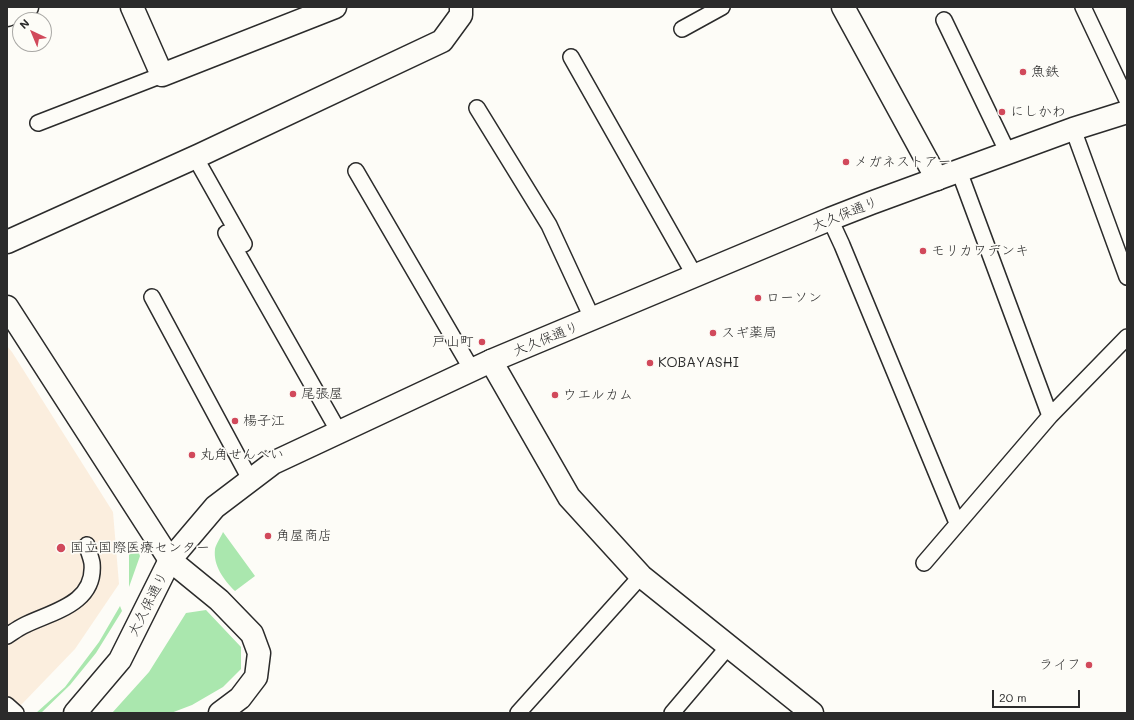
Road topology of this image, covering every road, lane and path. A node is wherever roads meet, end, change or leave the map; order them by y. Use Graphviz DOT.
graph roads {
  1 [pos="27,7"];
  2 [pos="132,7"];
  3 [pos="335,7"];
  4 [pos="462,7"];
  5 [pos="722,7"];
  6 [pos="843,7"];
  7 [pos="1083,7"];
  8 [pos="7,15"];
  9 [pos="944,20"];
  10 [pos="682,30"];
  11 [pos="571,57"];
  12 [pos="162,75"];
  13 [pos="1127,100"];
  14 [pos="477,108"];
  15 [pos="1127,112"];
  16 [pos="38,123"];
  17 [pos="1073,129"];
  18 [pos="1008,153"];
  19 [pos="195,157"];
  20 [pos="356,171"];
  21 [pos="959,171"];
  22 [pos="936,179"];
  23 [pos="830,219"];
  24 [pos="226,233"];
  25 [pos="7,242"];
  26 [pos="1122,244"];
  27 [pos="695,276"];
  28 [pos="1127,277"];
  29 [pos="152,297"];
  30 [pos="277,302"];
  31 [pos="7,307"];
  32 [pos="593,320"];
  33 [pos="1127,337"];
  34 [pos="482,366"];
  35 [pos="1050,416"];
  36 [pos="339,432"];
  37 [pos="251,481"];
  38 [pos="957,523"];
  39 [pos="87,545"];
  40 [pos="170,560"];
  41 [pos="924,563"];
  42 [pos="640,576"];
  43 [pos="7,636"];
  44 [pos="728,647"];
  45 [pos="7,705"];
  46 [pos="16,713"];
  47 [pos="75,713"];
  48 [pos="220,713"];
  49 [pos="518,713"];
  50 [pos="672,713"];
  51 [pos="812,713"];
  1 -- 8 [label="street"];
  2 -- 12 [label="street"];
  3 -- 12 [label="street"];
  4 -- 19 [label="street"];
  5 -- 10 [label="lane"];
  6 -- 22 [label="street"];
  7 -- 13 [label="lane"];
  9 -- 18 [label="lane"];
  11 -- 27 [label="lane"];
  12 -- 16 [label="lane"];
  14 -- 32 [label="lane"];
  15 -- 17 [label="street, 大久保通り"];
  17 -- 18 [label="street, 大久保通り"];
  17 -- 26 [label="lane"];
  18 -- 21 [label="street, 大久保通り"];
  19 -- 25 [label="street"];
  19 -- 30 [label="lane"];
  20 -- 34 [label="lane"];
  21 -- 22 [label="street, 大久保通り"];
  21 -- 35 [label="lane"];
  22 -- 23 [label="street, 大久保通り"];
  23 -- 27 [label="street, 大久保通り"];
  23 -- 38 [label="lane"];
  24 -- 36 [label="lane"];
  26 -- 28 [label="lane"];
  27 -- 32 [label="street, 大久保通り"];
  29 -- 37 [label="lane"];
  31 -- 40 [label="street"];
  32 -- 34 [label="street, 大久保通り"];
  33 -- 35 [label="lane"];
  34 -- 36 [label="street, 大久保通り"];
  34 -- 42 [label="street"];
  35 -- 38 [label="lane"];
  36 -- 37 [label="street, 大久保通り"];
  37 -- 40 [label="street, 大久保通り"];
  38 -- 41 [label="lane"];
  39 -- 43 [label="lane"];
  40 -- 47 [label="street, 大久保通り"];
  40 -- 48 [label="street"];
  42 -- 44 [label="street"];
  42 -- 49 [label="lane"];
  44 -- 50 [label="lane"];
  44 -- 51 [label="street"];
  45 -- 46 [label="lane"];
}
